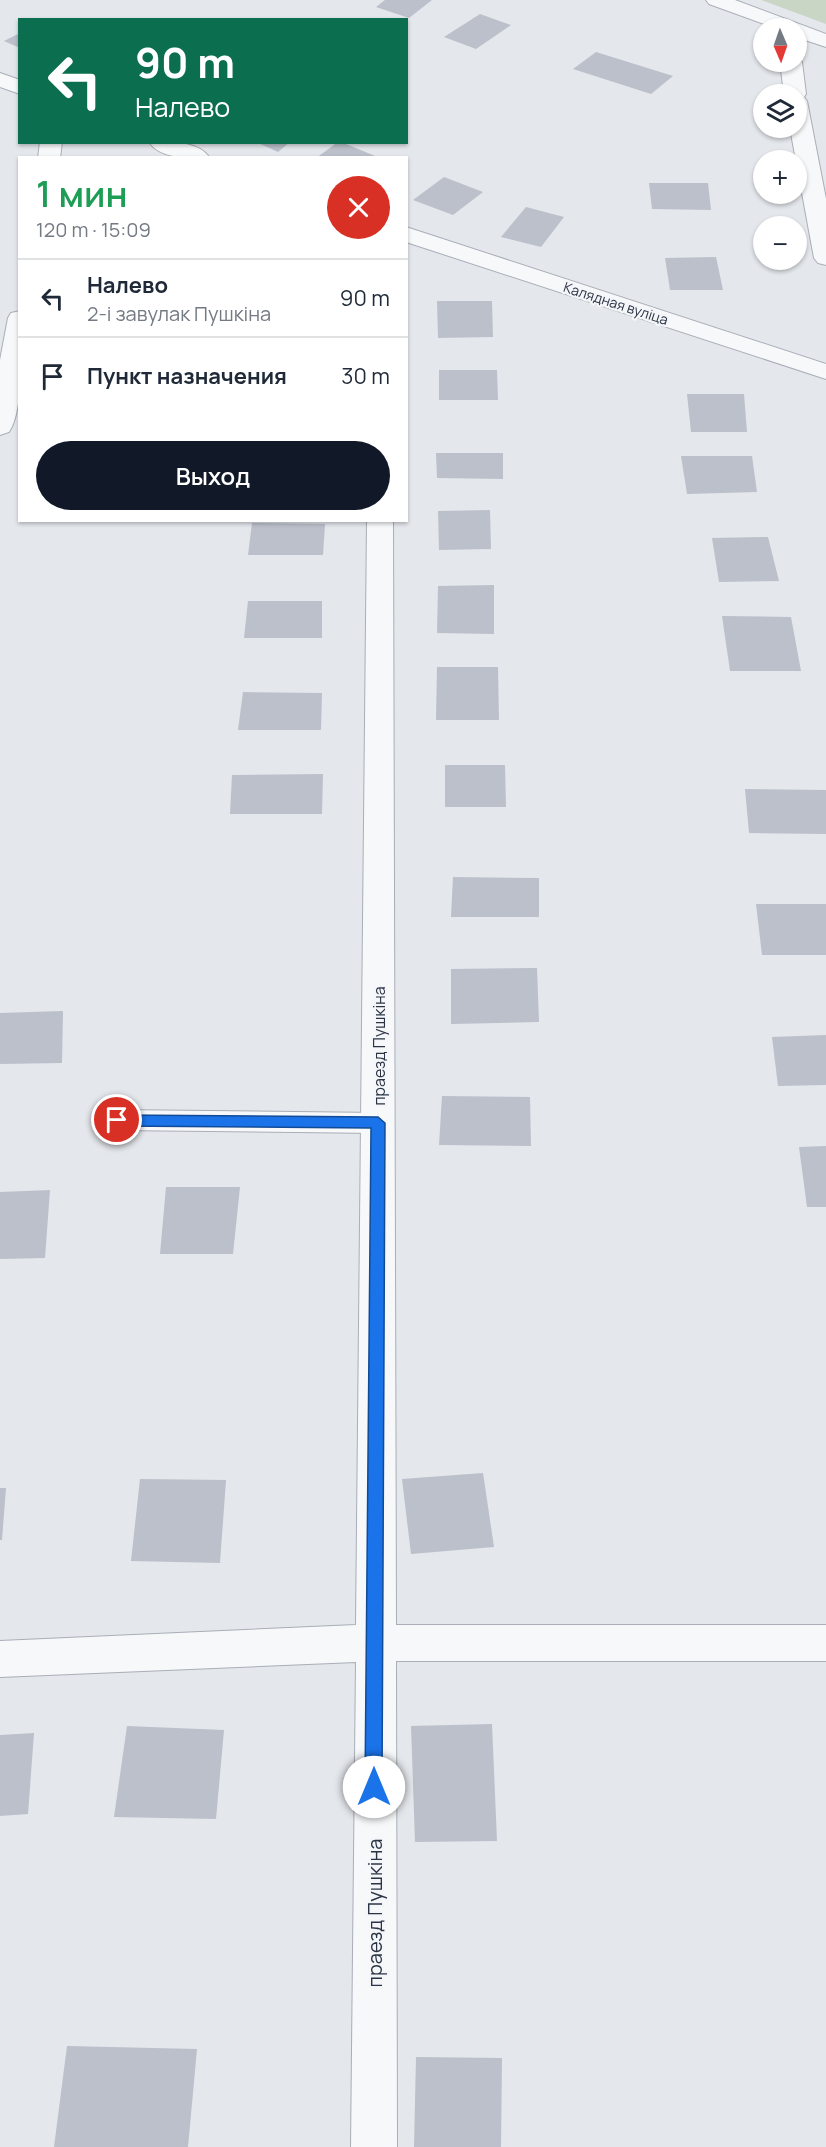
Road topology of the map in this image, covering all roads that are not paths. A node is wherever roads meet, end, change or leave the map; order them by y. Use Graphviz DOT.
graph roads {
  1 [pos="716,0"];
  2 [pos="764,18"];
  3 [pos="807,34"];
  4 [pos="826,41"];
  5 [pos="0,79"];
  6 [pos="18,87"];
  7 [pos="803,138"];
  8 [pos="165,144"];
  9 [pos="195,156"];
  10 [pos="408,235"];
  11 [pos="826,258"];
  12 [pos="18,329"];
  13 [pos="826,372"];
  14 [pos="0,427"];
  15 [pos="380,522"];
  16 [pos="117,1120"];
  17 [pos="378,1123"];
  18 [pos="826,1642"];
  19 [pos="374,1643"];
  20 [pos="0,1659"];
  21 [pos="374,2147"];
  1 -- 2 [label="street"];
  3 -- 4 [label="street"];
  5 -- 6 [label="street"];
  7 -- 11 [label="street"];
  8 -- 9 [label="street"];
  10 -- 13 [label="street, Калядная вуліца"];
  12 -- 14 [label="street"];
  15 -- 17 [label="street, праезд Пушкіна"];
  16 -- 17 [label="lane"];
  17 -- 19 [label="street, праезд Пушкіна"];
  18 -- 19 [label="street"];
  19 -- 20 [label="street"];
  19 -- 21 [label="street, праезд Пушкіна"];
}
